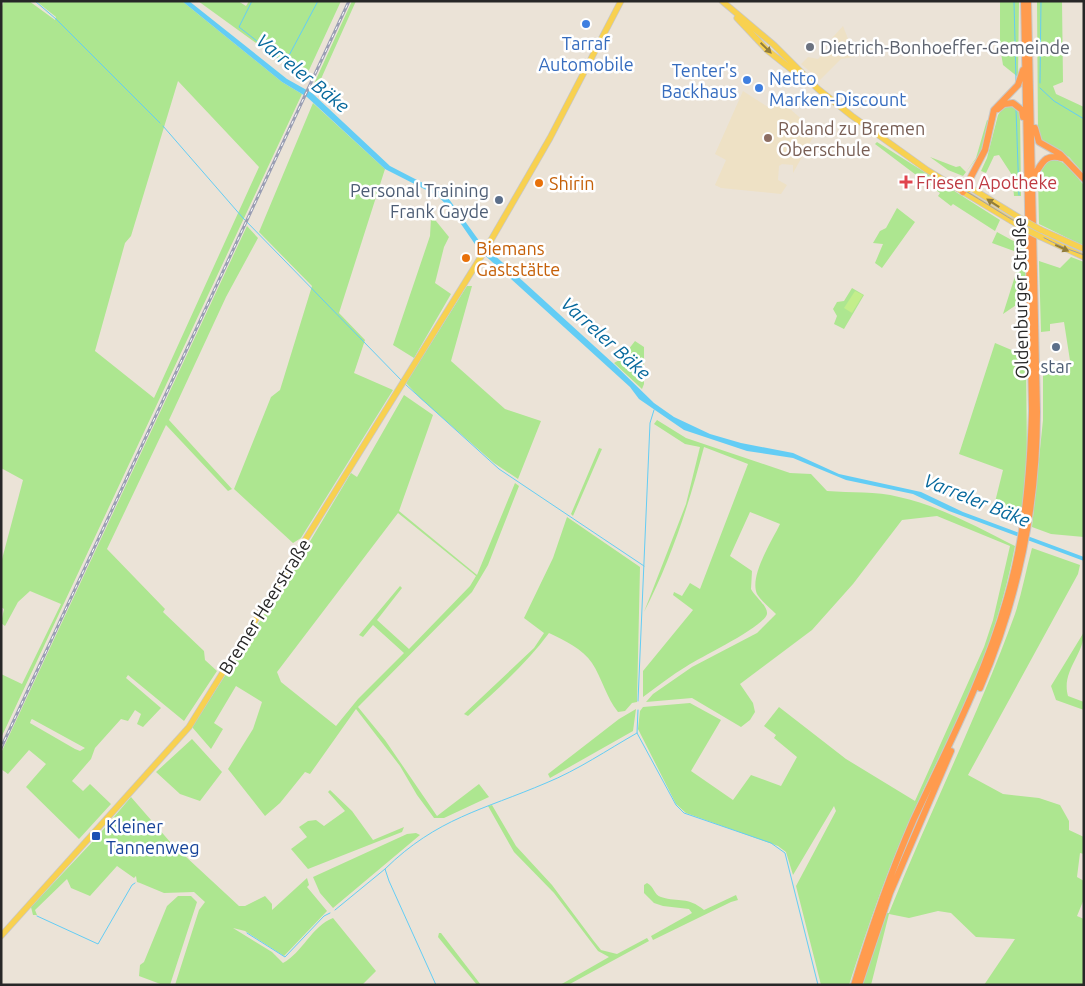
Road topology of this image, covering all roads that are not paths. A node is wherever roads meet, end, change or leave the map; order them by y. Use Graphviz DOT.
graph roads {
  1 [pos="621,1"];
  2 [pos="722,1"];
  3 [pos="1024,1"];
  4 [pos="1028,1"];
  5 [pos="1025,66"];
  6 [pos="1031,109"];
  7 [pos="994,113"];
  8 [pos="1026,137"];
  9 [pos="1066,159"];
  10 [pos="1032,179"];
  11 [pos="1084,179"];
  12 [pos="963,192"];
  13 [pos="1084,249"];
  14 [pos="1084,257"];
  15 [pos="1026,524"];
  16 [pos="1022,547"];
  17 [pos="1,936"];
  18 [pos="854,985"];
  19 [pos="859,985"];
  1 -- 17 [label="main road, Bremer Heerstraße"];
  2 -- 12 [label="main road"];
  3 -- 5 [label="highway, Oldenburger Straße"];
  4 -- 6 [label="highway, Oldenburger Straße"];
  5 -- 7 [label="highway"];
  5 -- 8 [label="highway, Oldenburger Straße"];
  6 -- 9 [label="highway"];
  6 -- 10 [label="highway, Oldenburger Straße"];
  7 -- 8 [label="highway"];
  7 -- 12 [label="highway"];
  8 -- 15 [label="highway, Oldenburger Straße"];
  9 -- 10 [label="highway"];
  9 -- 11 [label="highway"];
  10 -- 15 [label="highway, Oldenburger Straße"];
  13 -- 12 [label="main road, one-way, bridge"];
  12 -- 14 [label="main road, one-way, bridge"];
  15 -- 16 [label="highway, Oldenburger Straße"];
  16 -- 18 [label="highway"];
  16 -- 19 [label="highway"];
}
